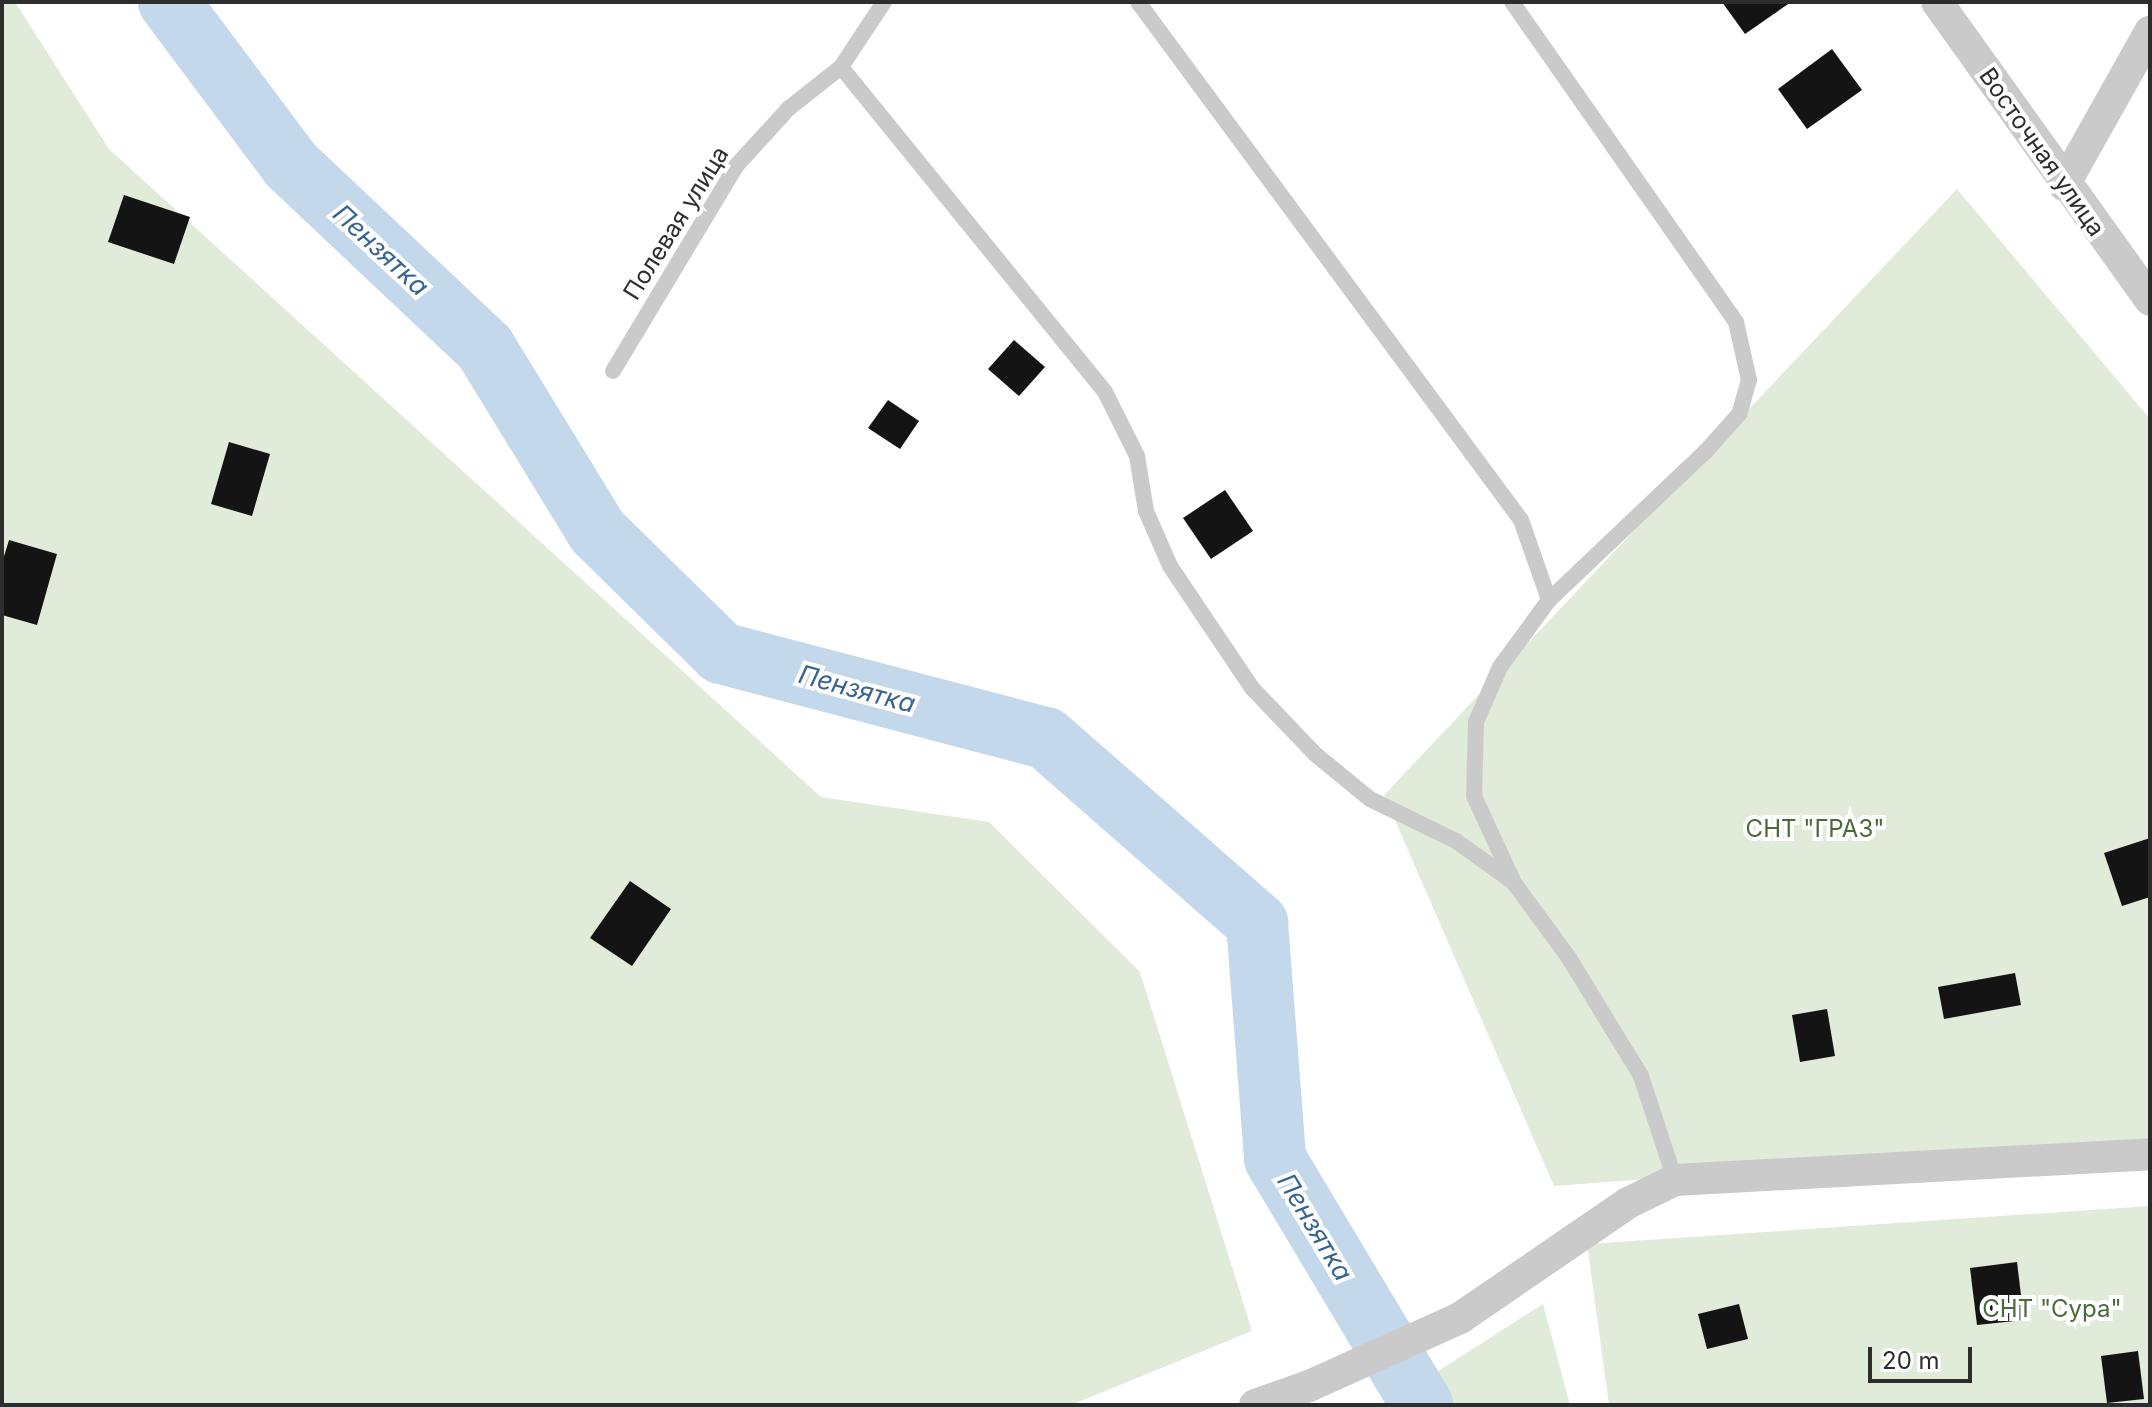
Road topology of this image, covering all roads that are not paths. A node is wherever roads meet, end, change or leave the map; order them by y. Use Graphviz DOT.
graph roads {
  1 [pos="884,2"];
  2 [pos="1138,2"];
  3 [pos="1512,2"];
  4 [pos="1937,2"];
  5 [pos="2150,32"];
  6 [pos="841,67"];
  7 [pos="2064,185"];
  8 [pos="2150,300"];
  9 [pos="613,371"];
  10 [pos="1549,600"];
  11 [pos="1514,883"];
  12 [pos="2150,1154"];
  13 [pos="1675,1180"];
  14 [pos="1255,1405"];
  1 -- 6 [label="lane, Полевая улица"];
  2 -- 10 [label="lane"];
  3 -- 10 [label="lane"];
  4 -- 7 [label="street, Восточная улица"];
  5 -- 7 [label="street"];
  6 -- 9 [label="lane, Полевая улица"];
  6 -- 11 [label="lane"];
  7 -- 8 [label="street, Восточная улица"];
  10 -- 11 [label="lane"];
  11 -- 13 [label="lane"];
  12 -- 13 [label="street"];
  13 -- 14 [label="street"];
}
